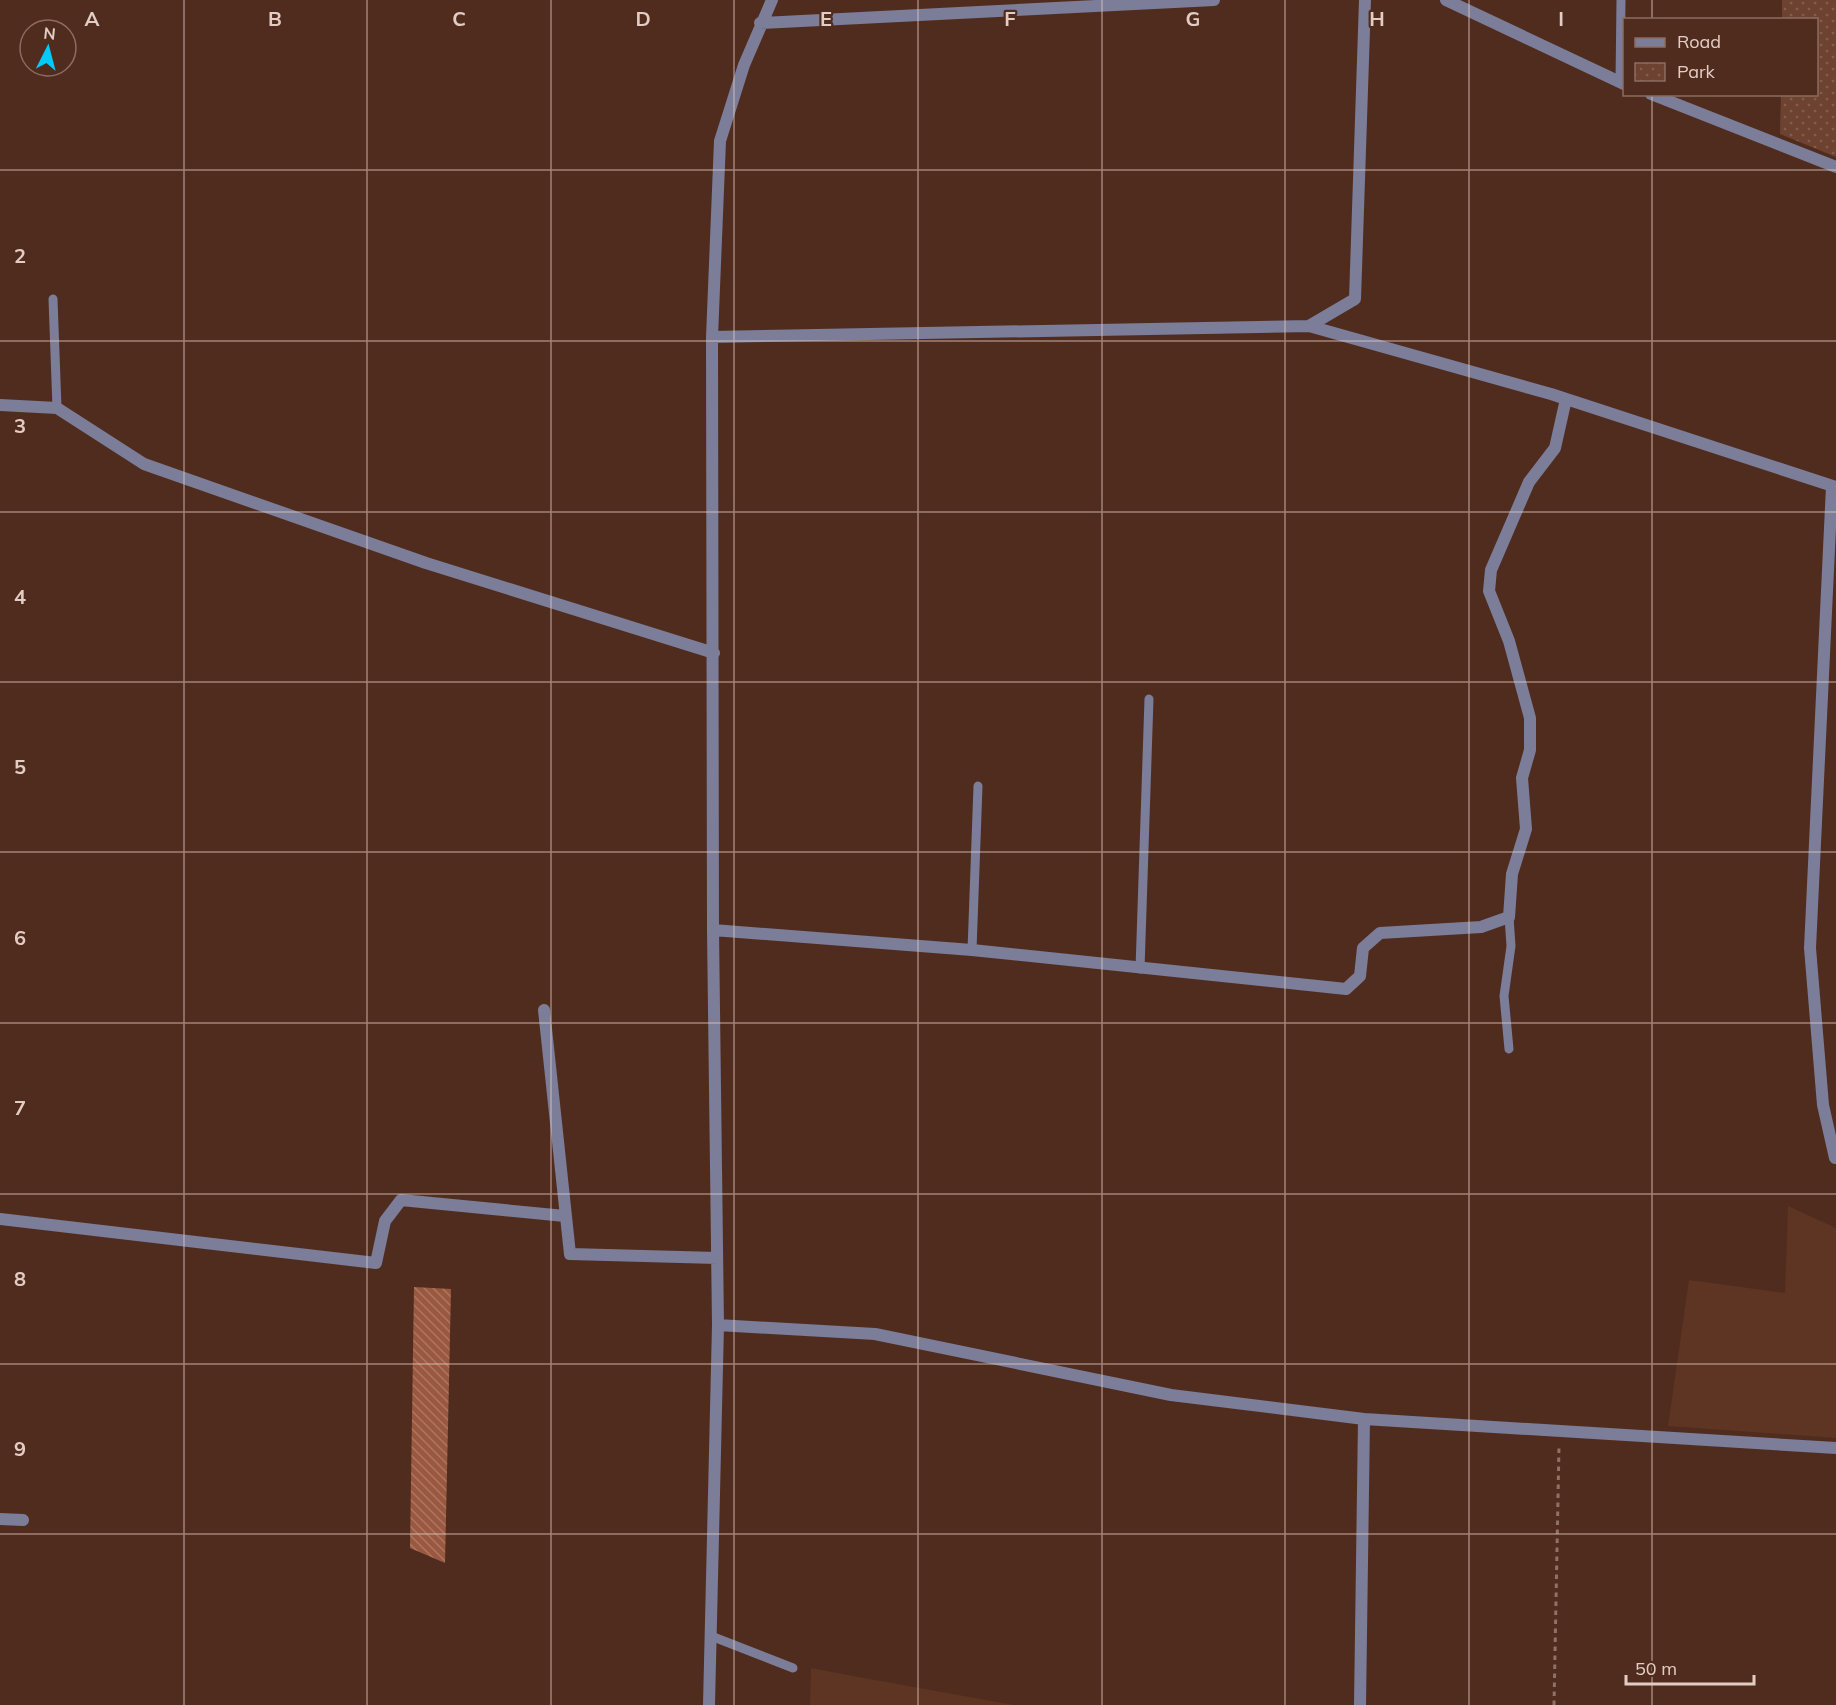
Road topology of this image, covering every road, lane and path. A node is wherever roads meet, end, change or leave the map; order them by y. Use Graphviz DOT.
graph roads {
  1 [pos="772,0"];
  2 [pos="1214,0"];
  3 [pos="1365,0"];
  4 [pos="1446,0"];
  5 [pos="1621,0"];
  6 [pos="760,23"];
  7 [pos="1622,83"];
  8 [pos="1656,96"];
  9 [pos="1836,167"];
  10 [pos="53,299"];
  11 [pos="1309,326"];
  12 [pos="712,336"];
  13 [pos="1566,399"];
  14 [pos="0,405"];
  15 [pos="57,408"];
  16 [pos="1834,486"];
  17 [pos="714,653"];
  18 [pos="1149,699"];
  19 [pos="978,786"];
  20 [pos="1509,917"];
  21 [pos="713,930"];
  22 [pos="972,950"];
  23 [pos="1140,969"];
  24 [pos="544,1010"];
  25 [pos="1509,1049"];
  26 [pos="1835,1158"];
  27 [pos="565,1216"];
  28 [pos="0,1219"];
  29 [pos="717,1258"];
  30 [pos="718,1325"];
  31 [pos="1364,1419"];
  32 [pos="1560,1431"];
  33 [pos="1836,1448"];
  34 [pos="0,1519"];
  35 [pos="23,1520"];
  36 [pos="711,1636"];
  37 [pos="792,1668"];
  38 [pos="709,1705"];
  39 [pos="1360,1705"];
  40 [pos="1554,1705"];
  1 -- 6 [label="street"];
  2 -- 6 [label="street"];
  3 -- 11 [label="street"];
  4 -- 7 [label="street"];
  5 -- 7 [label="lane"];
  6 -- 12 [label="street"];
  8 -- 9 [label="street"];
  10 -- 15 [label="lane"];
  11 -- 12 [label="street"];
  11 -- 13 [label="street"];
  12 -- 17 [label="street"];
  13 -- 16 [label="street"];
  13 -- 20 [label="street"];
  14 -- 15 [label="street"];
  15 -- 17 [label="street"];
  16 -- 26 [label="street"];
  17 -- 21 [label="street"];
  18 -- 23 [label="lane"];
  19 -- 22 [label="lane"];
  20 -- 23 [label="street"];
  20 -- 25 [label="lane"];
  21 -- 22 [label="street"];
  21 -- 29 [label="street"];
  22 -- 23 [label="street"];
  24 -- 27 [label="street"];
  27 -- 28 [label="street"];
  27 -- 29 [label="street"];
  29 -- 30 [label="street"];
  30 -- 31 [label="street"];
  30 -- 36 [label="street"];
  31 -- 32 [label="street"];
  31 -- 39 [label="street"];
  32 -- 33 [label="street"];
  32 -- 40 [label="path"];
  34 -- 35 [label="street"];
  36 -- 37 [label="lane"];
  36 -- 38 [label="street"];
}
